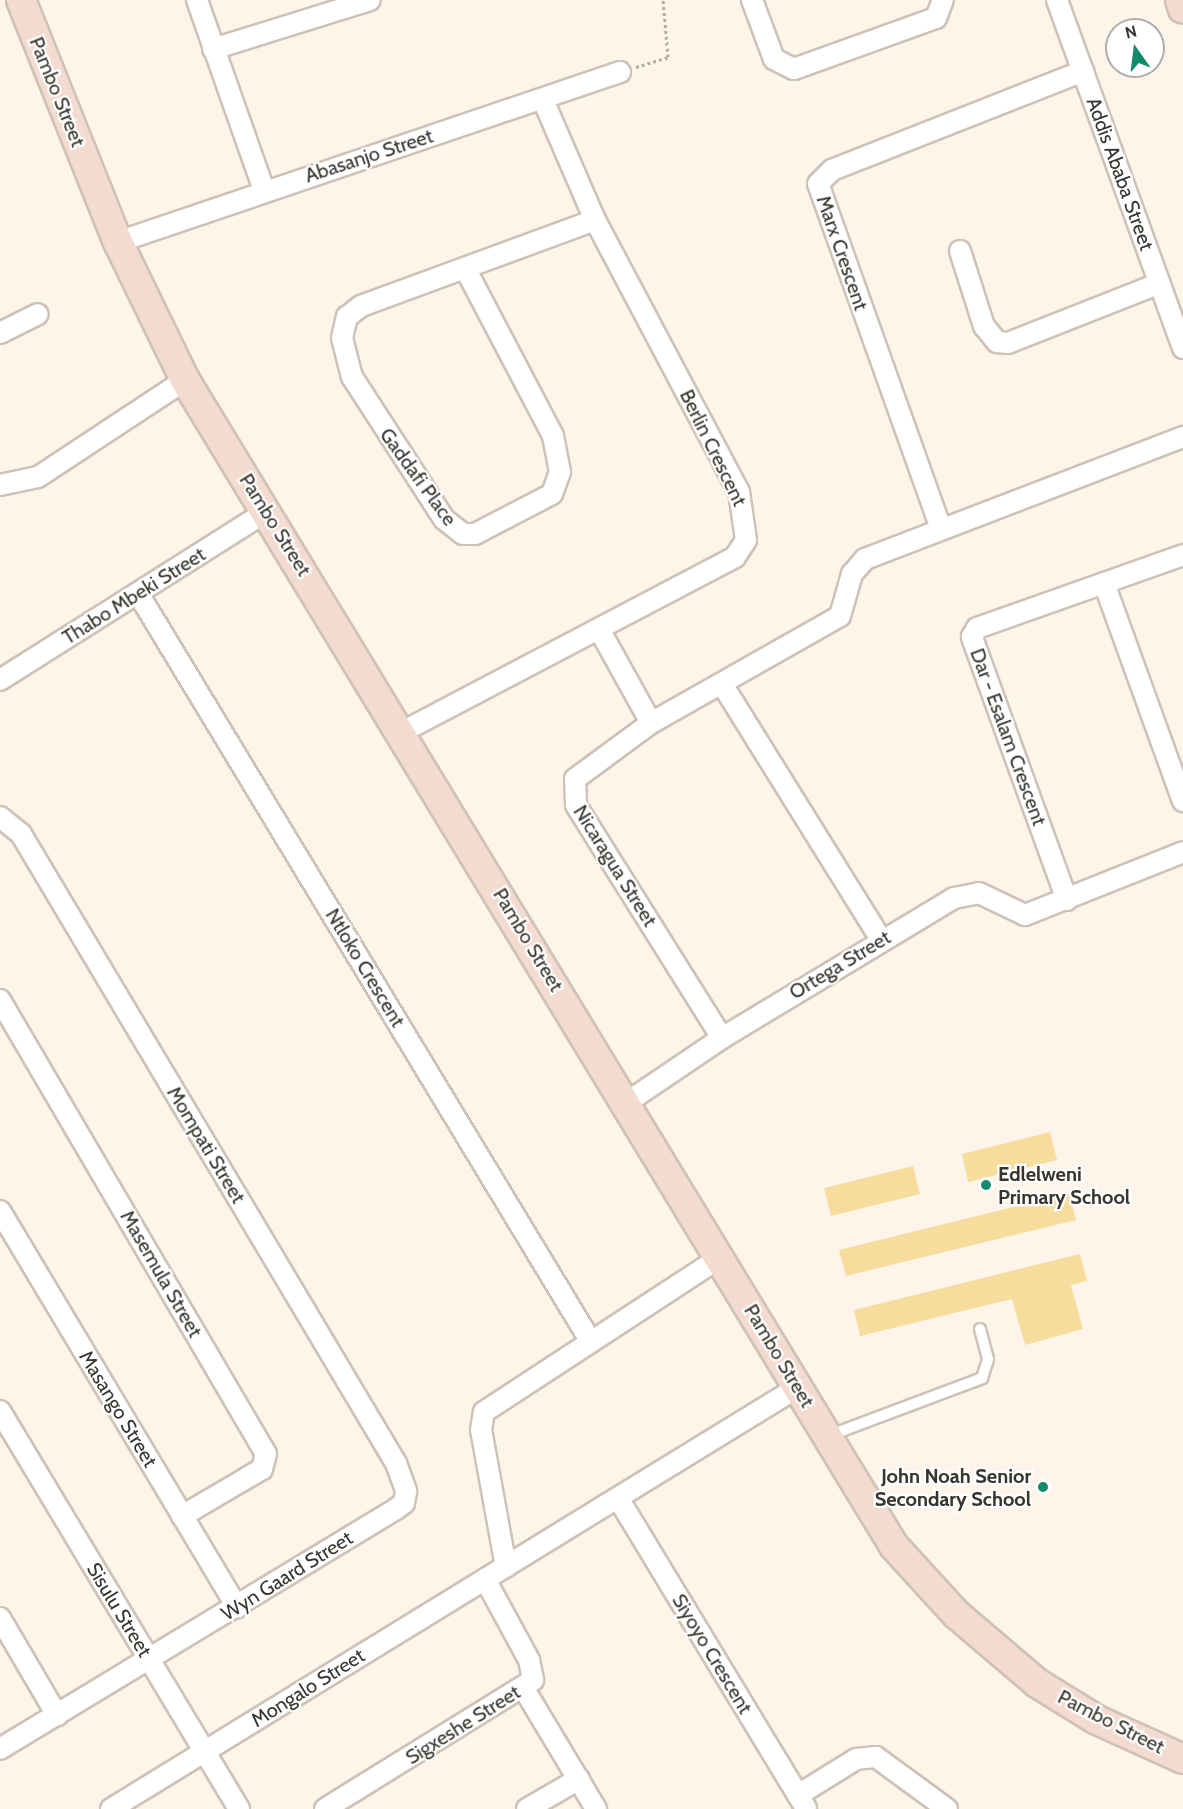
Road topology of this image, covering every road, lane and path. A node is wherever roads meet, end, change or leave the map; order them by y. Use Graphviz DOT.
graph roads {
  1 [pos="21,0"];
  2 [pos="197,0"];
  3 [pos="370,0"];
  4 [pos="663,0"];
  5 [pos="752,0"];
  6 [pos="943,0"];
  7 [pos="1057,0"];
  8 [pos="1180,0"];
  9 [pos="344,4"];
  10 [pos="1183,9"];
  11 [pos="213,49"];
  12 [pos="1083,71"];
  13 [pos="620,72"];
  14 [pos="543,100"];
  15 [pos="264,190"];
  16 [pos="595,220"];
  17 [pos="118,242"];
  18 [pos="960,251"];
  19 [pos="466,270"];
  20 [pos="1160,284"];
  21 [pos="38,314"];
  22 [pos="0,333"];
  23 [pos="1183,348"];
  24 [pos="185,380"];
  25 [pos="1183,437"];
  26 [pos="0,485"];
  27 [pos="267,511"];
  28 [pos="940,526"];
  29 [pos="1183,555"];
  30 [pos="1104,583"];
  31 [pos="139,595"];
  32 [pos="598,629"];
  33 [pos="0,680"];
  34 [pos="722,684"];
  35 [pos="651,723"];
  36 [pos="402,732"];
  37 [pos="1183,801"];
  38 [pos="0,817"];
  39 [pos="1183,852"];
  40 [pos="1067,900"];
  41 [pos="881,939"];
  42 [pos="0,1000"];
  43 [pos="722,1038"];
  44 [pos="627,1103"];
  45 [pos="0,1211"];
  46 [pos="719,1258"];
  47 [pos="980,1329"];
  48 [pos="591,1342"];
  49 [pos="798,1387"];
  50 [pos="0,1411"];
  51 [pos="828,1437"];
  52 [pos="403,1481"];
  53 [pos="618,1498"];
  54 [pos="182,1516"];
  55 [pos="506,1567"];
  56 [pos="485,1579"];
  57 [pos="237,1607"];
  58 [pos="0,1618"];
  59 [pos="149,1659"];
  60 [pos="524,1689"];
  61 [pos="57,1715"];
  62 [pos="0,1749"];
  63 [pos="204,1753"];
  64 [pos="1183,1759"];
  65 [pos="579,1779"];
  66 [pos="802,1802"];
  67 [pos="111,1809"];
  68 [pos="239,1809"];
  69 [pos="325,1809"];
  70 [pos="527,1809"];
  71 [pos="596,1809"];
  72 [pos="946,1809"];
  1 -- 17 [label="street, Pambo Street"];
  2 -- 11 [label="street"];
  3 -- 9 [label="street"];
  4 -- 13 [label="path"];
  5 -- 6 [label="street"];
  7 -- 12 [label="street, Addis Ababa Street"];
  8 -- 10 [label="street"];
  9 -- 11 [label="street"];
  11 -- 15 [label="street"];
  12 -- 20 [label="street, Addis Ababa Street"];
  12 -- 28 [label="street, Marx Crescent"];
  13 -- 14 [label="street, Abasanjo Street"];
  14 -- 15 [label="street, Abasanjo Street"];
  14 -- 16 [label="street, Berlin Crescent"];
  15 -- 17 [label="street, Abasanjo Street"];
  16 -- 19 [label="street, Gaddafi Place"];
  16 -- 32 [label="street, Berlin Crescent"];
  17 -- 24 [label="street, Pambo Street"];
  18 -- 20 [label="street"];
  19 -- 19 [label="street, Gaddafi Place"];
  20 -- 23 [label="street, Addis Ababa Street"];
  21 -- 22 [label="street"];
  24 -- 26 [label="street"];
  24 -- 27 [label="street, Pambo Street"];
  25 -- 28 [label="street, Nicaragua Street"];
  27 -- 31 [label="street, Thabo Mbeki Street"];
  27 -- 36 [label="street, Pambo Street"];
  28 -- 34 [label="street, Nicaragua Street"];
  29 -- 30 [label="street, Dar - Esalam Crescent"];
  30 -- 37 [label="street"];
  30 -- 40 [label="street, Dar - Esalam Crescent"];
  31 -- 33 [label="street, Thabo Mbeki Street"];
  31 -- 48 [label="street, Ntloko Crescent"];
  32 -- 35 [label="street"];
  32 -- 36 [label="street, Berlin Crescent"];
  34 -- 35 [label="street, Nicaragua Street"];
  34 -- 41 [label="street"];
  35 -- 43 [label="street, Nicaragua Street"];
  36 -- 44 [label="street, Pambo Street"];
  38 -- 52 [label="street, Mompati Street"];
  39 -- 40 [label="street"];
  40 -- 41 [label="street, Ortega Street"];
  41 -- 43 [label="street, Ortega Street"];
  42 -- 54 [label="street, Masemula Street"];
  43 -- 44 [label="street, Ortega Street"];
  44 -- 46 [label="street, Pambo Street"];
  45 -- 54 [label="street, Masango Street"];
  46 -- 48 [label="street"];
  46 -- 49 [label="street, Pambo Street"];
  47 -- 51 [label="lane"];
  48 -- 55 [label="street"];
  49 -- 51 [label="street, Pambo Street"];
  49 -- 53 [label="street"];
  50 -- 59 [label="street, Sisulu Street"];
  51 -- 64 [label="street, Pambo Street"];
  52 -- 57 [label="street, Wyn Gaard Street"];
  53 -- 55 [label="street"];
  53 -- 66 [label="street, Siyoyo Crescent"];
  54 -- 57 [label="street, Masango Street"];
  55 -- 56 [label="street, Mongalo Street"];
  56 -- 60 [label="street, Sigxeshe Street"];
  56 -- 63 [label="street, Mongalo Street"];
  57 -- 59 [label="street, Wyn Gaard Street"];
  58 -- 61 [label="street"];
  59 -- 61 [label="street, Wyn Gaard Street"];
  59 -- 63 [label="street, Sisulu Street"];
  60 -- 65 [label="street"];
  60 -- 69 [label="street, Sigxeshe Street"];
  61 -- 62 [label="street, Wyn Gaard Street"];
  63 -- 67 [label="street, Mongalo Street"];
  63 -- 68 [label="street, Sisulu Street"];
  65 -- 70 [label="street"];
  65 -- 71 [label="street"];
  66 -- 72 [label="street"];
}
